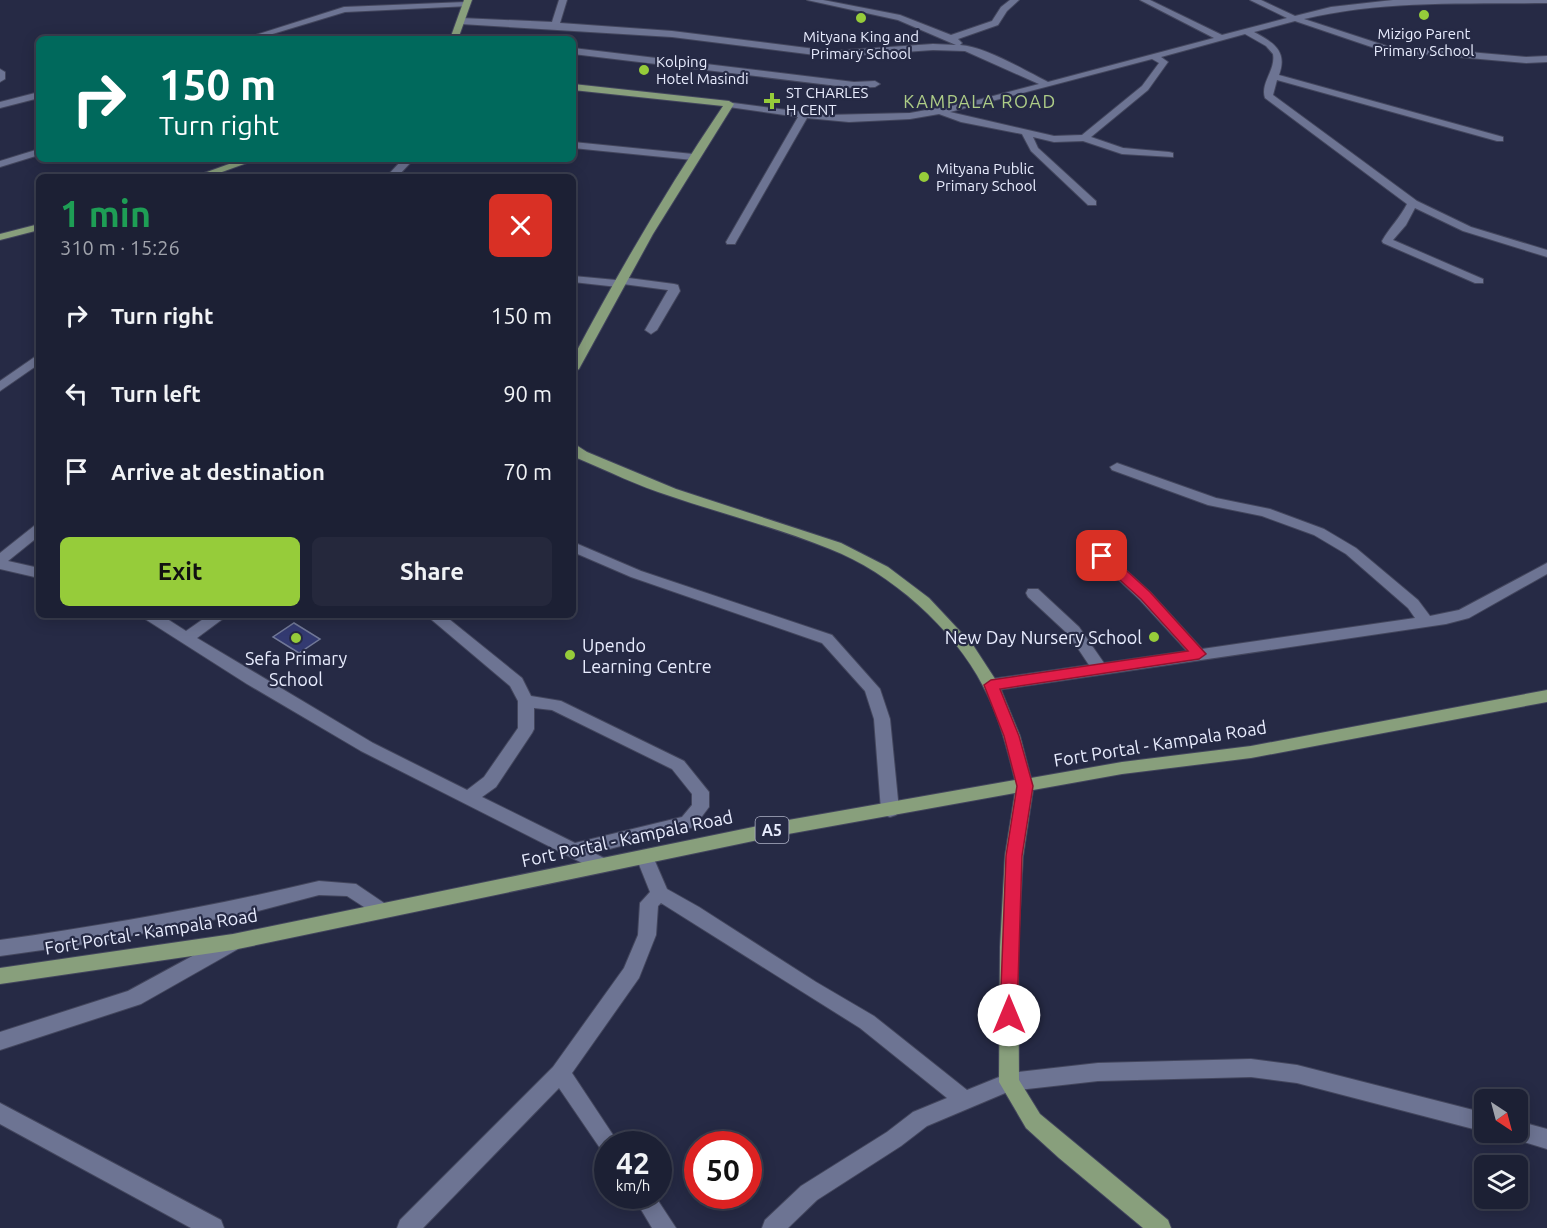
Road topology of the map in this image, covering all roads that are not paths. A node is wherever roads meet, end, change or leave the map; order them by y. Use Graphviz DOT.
graph roads {
  1 [pos="563,0"];
  2 [pos="811,0"];
  3 [pos="1015,0"];
  4 [pos="1144,0"];
  5 [pos="1254,0"];
  6 [pos="1438,0"];
  7 [pos="1473,0"];
  8 [pos="1547,1"];
  9 [pos="335,2"];
  10 [pos="467,2"];
  11 [pos="1351,2"];
  12 [pos="344,10"];
  13 [pos="1293,18"];
  14 [pos="461,21"];
  15 [pos="555,25"];
  16 [pos="1247,32"];
  17 [pos="257,36"];
  18 [pos="455,36"];
  19 [pos="951,38"];
  20 [pos="1221,38"];
  21 [pos="966,48"];
  22 [pos="576,51"];
  23 [pos="1153,56"];
  24 [pos="1547,59"];
  25 [pos="0,72"];
  26 [pos="1274,76"];
  27 [pos="0,79"];
  28 [pos="875,84"];
  29 [pos="1048,85"];
  30 [pos="576,87"];
  31 [pos="36,95"];
  32 [pos="729,104"];
  33 [pos="0,105"];
  34 [pos="941,111"];
  35 [pos="804,115"];
  36 [pos="1026,132"];
  37 [pos="1084,138"];
  38 [pos="1500,139"];
  39 [pos="576,146"];
  40 [pos="36,153"];
  41 [pos="1169,155"];
  42 [pos="693,157"];
  43 [pos="244,162"];
  44 [pos="406,162"];
  45 [pos="0,164"];
  46 [pos="207,174"];
  47 [pos="394,174"];
  48 [pos="1092,203"];
  49 [pos="1413,203"];
  50 [pos="36,228"];
  51 [pos="0,237"];
  52 [pos="731,242"];
  53 [pos="1547,254"];
  54 [pos="576,279"];
  55 [pos="1479,281"];
  56 [pos="620,282"];
  57 [pos="651,330"];
  58 [pos="36,360"];
  59 [pos="576,363"];
  60 [pos="0,387"];
  61 [pos="576,449"];
  62 [pos="1117,467"];
  63 [pos="36,532"];
  64 [pos="1088,543"];
  65 [pos="576,548"];
  66 [pos="0,562"];
  67 [pos="1547,568"];
  68 [pos="36,572"];
  69 [pos="1033,593"];
  70 [pos="155,618"];
  71 [pos="216,618"];
  72 [pos="438,618"];
  73 [pos="1426,622"];
  74 [pos="186,638"];
  75 [pos="1199,654"];
  76 [pos="1100,669"];
  77 [pos="991,685"];
  78 [pos="1547,696"];
  79 [pos="526,701"];
  80 [pos="1025,786"];
  81 [pos="467,799"];
  82 [pos="890,810"];
  83 [pos="573,851"];
  84 [pos="645,857"];
  85 [pos="602,865"];
  86 [pos="660,894"];
  87 [pos="381,910"];
  88 [pos="233,942"];
  89 [pos="0,948"];
  90 [pos="0,976"];
  91 [pos="0,1041"];
  92 [pos="560,1073"];
  93 [pos="1009,1082"];
  94 [pos="965,1100"];
  95 [pos="0,1113"];
  96 [pos="1474,1120"];
  97 [pos="600,1131"];
  98 [pos="1528,1134"];
  99 [pos="1547,1140"];
  100 [pos="652,1209"];
  101 [pos="213,1228"];
  102 [pos="408,1228"];
  103 [pos="665,1228"];
  104 [pos="773,1228"];
  105 [pos="1160,1228"];
  1 -- 15 [label="street"];
  2 -- 19 [label="street"];
  3 -- 19 [label="street"];
  4 -- 20 [label="street"];
  5 -- 13 [label="street"];
  6 -- 7 [label="street"];
  6 -- 11 [label="street"];
  7 -- 8 [label="street"];
  9 -- 12 [label="street"];
  10 -- 12 [label="street"];
  10 -- 14 [label="main road"];
  11 -- 13 [label="street"];
  12 -- 17 [label="street"];
  13 -- 16 [label="street"];
  13 -- 24 [label="street"];
  14 -- 15 [label="street"];
  14 -- 18 [label="main road"];
  15 -- 21 [label="street"];
  16 -- 20 [label="street"];
  16 -- 26 [label="street"];
  19 -- 21 [label="street"];
  20 -- 23 [label="street"];
  21 -- 29 [label="street"];
  22 -- 28 [label="street"];
  23 -- 29 [label="street"];
  23 -- 37 [label="street"];
  25 -- 27 [label="street"];
  26 -- 38 [label="street"];
  26 -- 49 [label="street"];
  29 -- 34 [label="street"];
  30 -- 32 [label="main road"];
  31 -- 33 [label="street"];
  32 -- 35 [label="street"];
  32 -- 42 [label="main road"];
  34 -- 35 [label="street"];
  34 -- 36 [label="street"];
  35 -- 52 [label="street"];
  36 -- 37 [label="street"];
  36 -- 48 [label="street"];
  37 -- 41 [label="street"];
  39 -- 42 [label="street"];
  40 -- 45 [label="street"];
  42 -- 56 [label="main road"];
  43 -- 46 [label="main road"];
  44 -- 47 [label="street"];
  49 -- 53 [label="street"];
  49 -- 55 [label="street"];
  50 -- 51 [label="main road"];
  54 -- 56 [label="street"];
  56 -- 57 [label="street"];
  56 -- 59 [label="main road"];
  58 -- 60 [label="street"];
  61 -- 77 [label="main road"];
  62 -- 73 [label="street"];
  63 -- 66 [label="street"];
  64 -- 75 [label="street"];
  65 -- 82 [label="street"];
  66 -- 68 [label="street"];
  67 -- 73 [label="street"];
  69 -- 76 [label="street"];
  70 -- 74 [label="street"];
  71 -- 74 [label="street"];
  72 -- 79 [label="street"];
  73 -- 75 [label="street"];
  74 -- 81 [label="street"];
  75 -- 76 [label="street"];
  76 -- 77 [label="street"];
  77 -- 80 [label="main road"];
  78 -- 80 [label="main road, Fort Portal - Kampala Road / A5"];
  79 -- 81 [label="street"];
  79 -- 83 [label="street"];
  80 -- 82 [label="main road, Fort Portal - Kampala Road / A5"];
  80 -- 93 [label="main road"];
  81 -- 83 [label="street"];
  82 -- 84 [label="main road, Fort Portal - Kampala Road / A5"];
  83 -- 85 [label="street"];
  84 -- 85 [label="main road, Fort Portal - Kampala Road / A5"];
  84 -- 86 [label="street"];
  85 -- 87 [label="main road, Fort Portal - Kampala Road / A5"];
  86 -- 92 [label="street"];
  86 -- 94 [label="street"];
  87 -- 88 [label="main road, Fort Portal - Kampala Road / A5"];
  87 -- 89 [label="street"];
  88 -- 90 [label="main road, Fort Portal - Kampala Road / A5"];
  88 -- 91 [label="street"];
  92 -- 97 [label="street"];
  92 -- 102 [label="street"];
  93 -- 94 [label="street"];
  93 -- 96 [label="street"];
  93 -- 105 [label="main road"];
  94 -- 104 [label="street"];
  95 -- 101 [label="street"];
  98 -- 99 [label="street"];
  100 -- 103 [label="street"];
}
